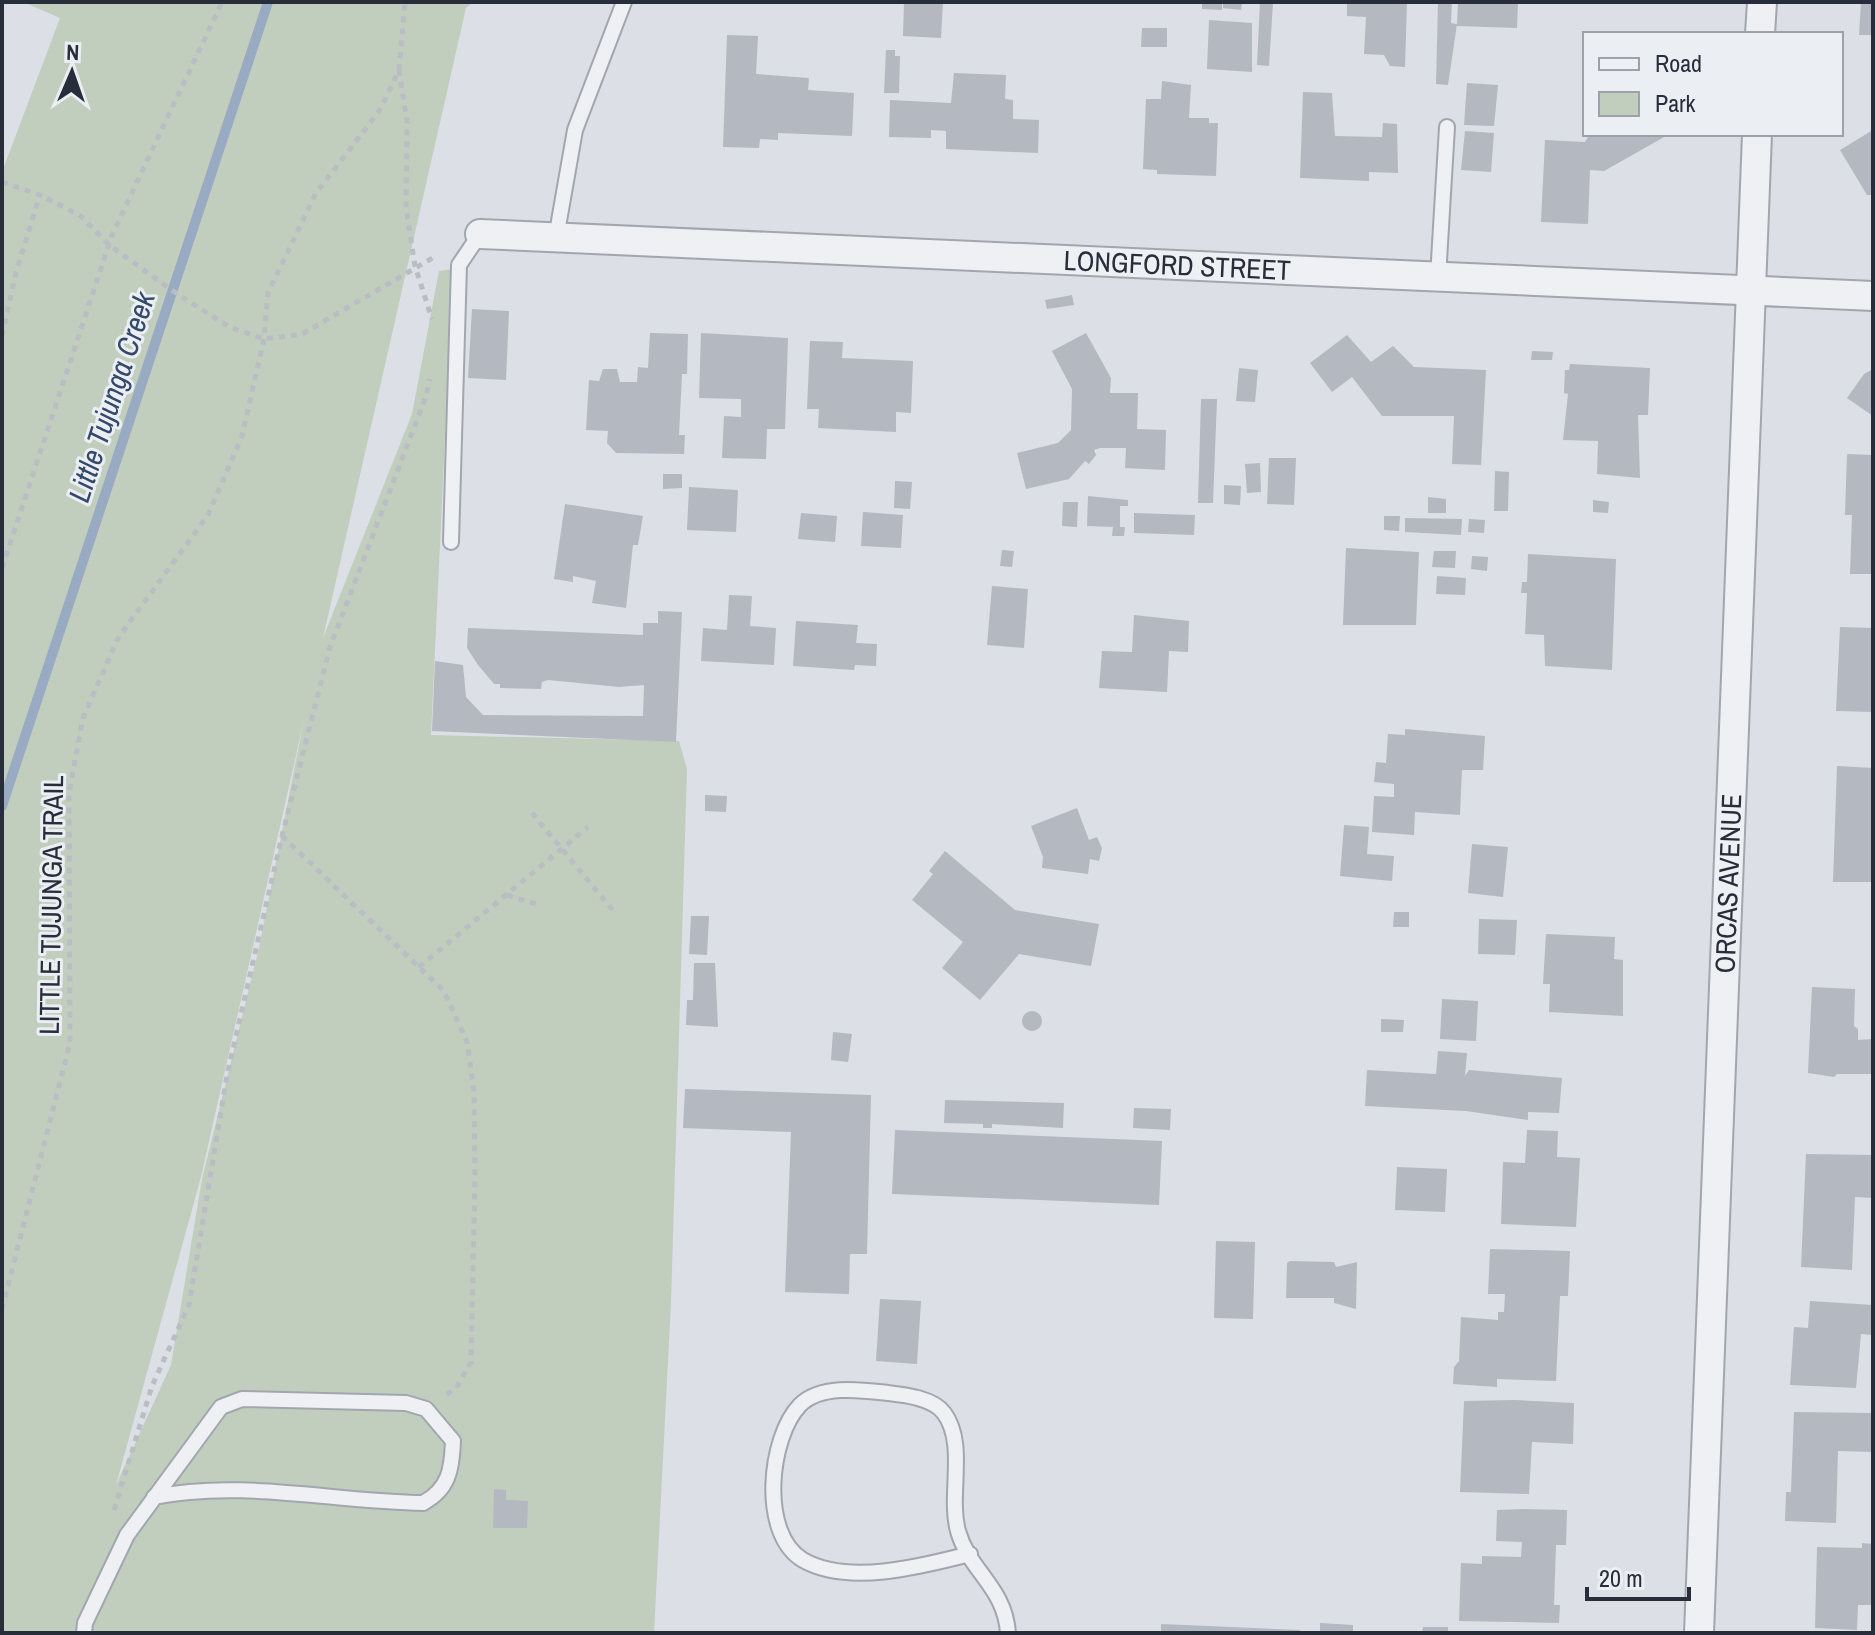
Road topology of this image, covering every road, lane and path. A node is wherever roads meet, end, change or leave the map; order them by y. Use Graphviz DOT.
graph roads {
  1 [pos="222,2"];
  2 [pos="405,2"];
  3 [pos="624,2"];
  4 [pos="1762,2"];
  5 [pos="1760,32"];
  6 [pos="399,70"];
  7 [pos="1447,127"];
  8 [pos="1757,136"];
  9 [pos="2,182"];
  10 [pos="40,195"];
  11 [pos="480,234"];
  12 [pos="556,238"];
  13 [pos="109,245"];
  14 [pos="415,266"];
  15 [pos="1438,277"];
  16 [pos="1752,291"];
  17 [pos="1873,296"];
  18 [pos="434,323"];
  19 [pos="2,336"];
  20 [pos="264,339"];
  21 [pos="432,368"];
  22 [pos="451,542"];
  23 [pos="2,568"];
  24 [pos="532,813"];
  25 [pos="588,827"];
  26 [pos="282,836"];
  27 [pos="562,849"];
  28 [pos="506,895"];
  29 [pos="536,904"];
  30 [pos="616,914"];
  31 [pos="419,967"];
  32 [pos="2,1309"];
  33 [pos="426,1409"];
  34 [pos="154,1497"];
  35 [pos="970,1554"];
  36 [pos="116,1558"];
  37 [pos="84,1633"];
  38 [pos="1008,1633"];
  39 [pos="1699,1633"];
  1 -- 13 [label="path"];
  2 -- 6 [label="path, LITTLE TUJUNGA TRAIL"];
  3 -- 12 [label="lane"];
  4 -- 5 [label="street"];
  6 -- 14 [label="path"];
  6 -- 20 [label="path, LITTLE TUJUNGA TRAIL"];
  7 -- 15 [label="lane"];
  8 -- 16 [label="street, ORCAS AVENUE"];
  9 -- 10 [label="path"];
  10 -- 13 [label="path"];
  10 -- 19 [label="path"];
  11 -- 12 [label="street, LONGFORD STREET"];
  11 -- 14 [label="path"];
  11 -- 22 [label="lane"];
  12 -- 15 [label="street, LONGFORD STREET"];
  13 -- 20 [label="path"];
  13 -- 23 [label="path"];
  14 -- 18 [label="path"];
  14 -- 20 [label="path"];
  15 -- 16 [label="street, LONGFORD STREET"];
  16 -- 17 [label="street, LONGFORD STREET"];
  16 -- 39 [label="street, ORCAS AVENUE"];
  20 -- 32 [label="path, LITTLE TUJUNGA TRAIL"];
  21 -- 26 [label="path"];
  24 -- 27 [label="path"];
  25 -- 27 [label="path"];
  26 -- 31 [label="path"];
  26 -- 36 [label="path"];
  27 -- 28 [label="path"];
  27 -- 30 [label="path"];
  28 -- 29 [label="path"];
  28 -- 31 [label="path"];
  31 -- 33 [label="path"];
  33 -- 34 [label="lane"];
  33 -- 34 [label="lane"];
  34 -- 36 [label="lane"];
  35 -- 35 [label="lane"];
  35 -- 38 [label="lane"];
  36 -- 37 [label="lane"];
}
